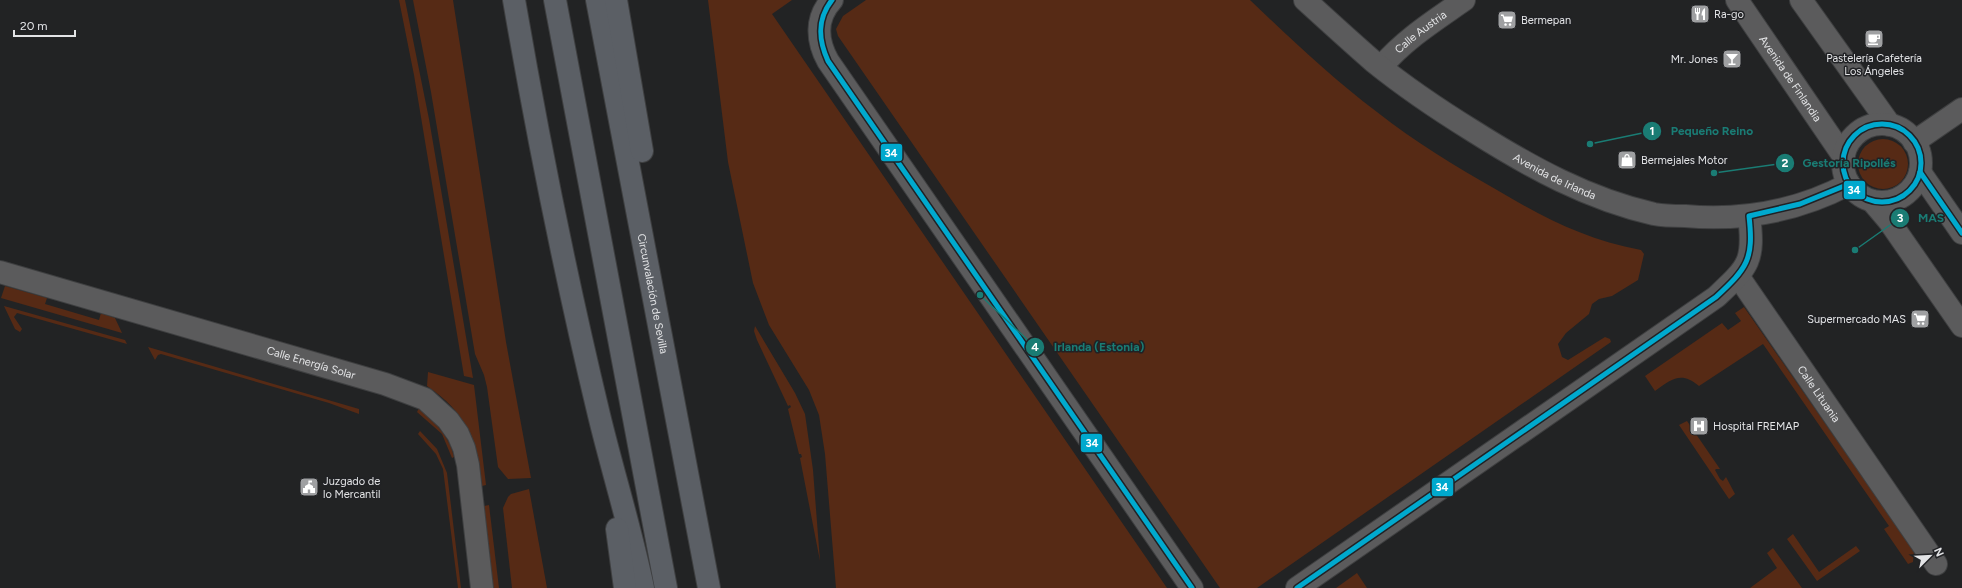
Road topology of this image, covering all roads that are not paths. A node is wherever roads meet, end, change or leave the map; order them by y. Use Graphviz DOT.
graph roads {
  1 [pos="512,0"];
  2 [pos="555,0"];
  3 [pos="597,0"];
  4 [pos="616,0"];
  5 [pos="832,0"];
  6 [pos="1305,0"];
  7 [pos="1464,0"];
  8 [pos="1737,0"];
  9 [pos="1801,0"];
  10 [pos="1381,67"];
  11 [pos="1962,109"];
  12 [pos="1890,125"];
  13 [pos="1914,142"];
  14 [pos="1844,157"];
  15 [pos="1920,172"];
  16 [pos="1849,184"];
  17 [pos="1872,201"];
  18 [pos="1749,216"];
  19 [pos="642,232"];
  20 [pos="1962,233"];
  21 [pos="0,272"];
  22 [pos="1738,276"];
  23 [pos="1962,326"];
  24 [pos="599,417"];
  25 [pos="1936,564"];
  26 [pos="482,588"];
  27 [pos="625,588"];
  28 [pos="643,588"];
  29 [pos="666,588"];
  30 [pos="709,588"];
  31 [pos="1192,588"];
  32 [pos="1297,588"];
  1 -- 24 [label="highway"];
  2 -- 29 [label="highway"];
  3 -- 19 [label="highway, Circunvalación de Sevilla"];
  4 -- 19 [label="highway"];
  5 -- 31 [label="street"];
  6 -- 10 [label="street, Avenida de Irlanda"];
  7 -- 10 [label="street, Calle Austria"];
  8 -- 14 [label="street, Avenida de Finlandia"];
  9 -- 12 [label="street"];
  10 -- 18 [label="street, Avenida de Irlanda"];
  11 -- 13 [label="street"];
  12 -- 13 [label="street"];
  12 -- 14 [label="street"];
  13 -- 15 [label="street"];
  14 -- 16 [label="street"];
  15 -- 17 [label="street"];
  15 -- 20 [label="street"];
  16 -- 17 [label="street"];
  16 -- 18 [label="street, Avenida de Irlanda"];
  17 -- 23 [label="street"];
  18 -- 22 [label="street"];
  19 -- 30 [label="highway, Circunvalación de Sevilla"];
  21 -- 26 [label="street, Calle Energía Solar"];
  22 -- 25 [label="street, Calle Lituania"];
  22 -- 32 [label="street"];
  24 -- 27 [label="highway"];
  24 -- 28 [label="highway"];
}
